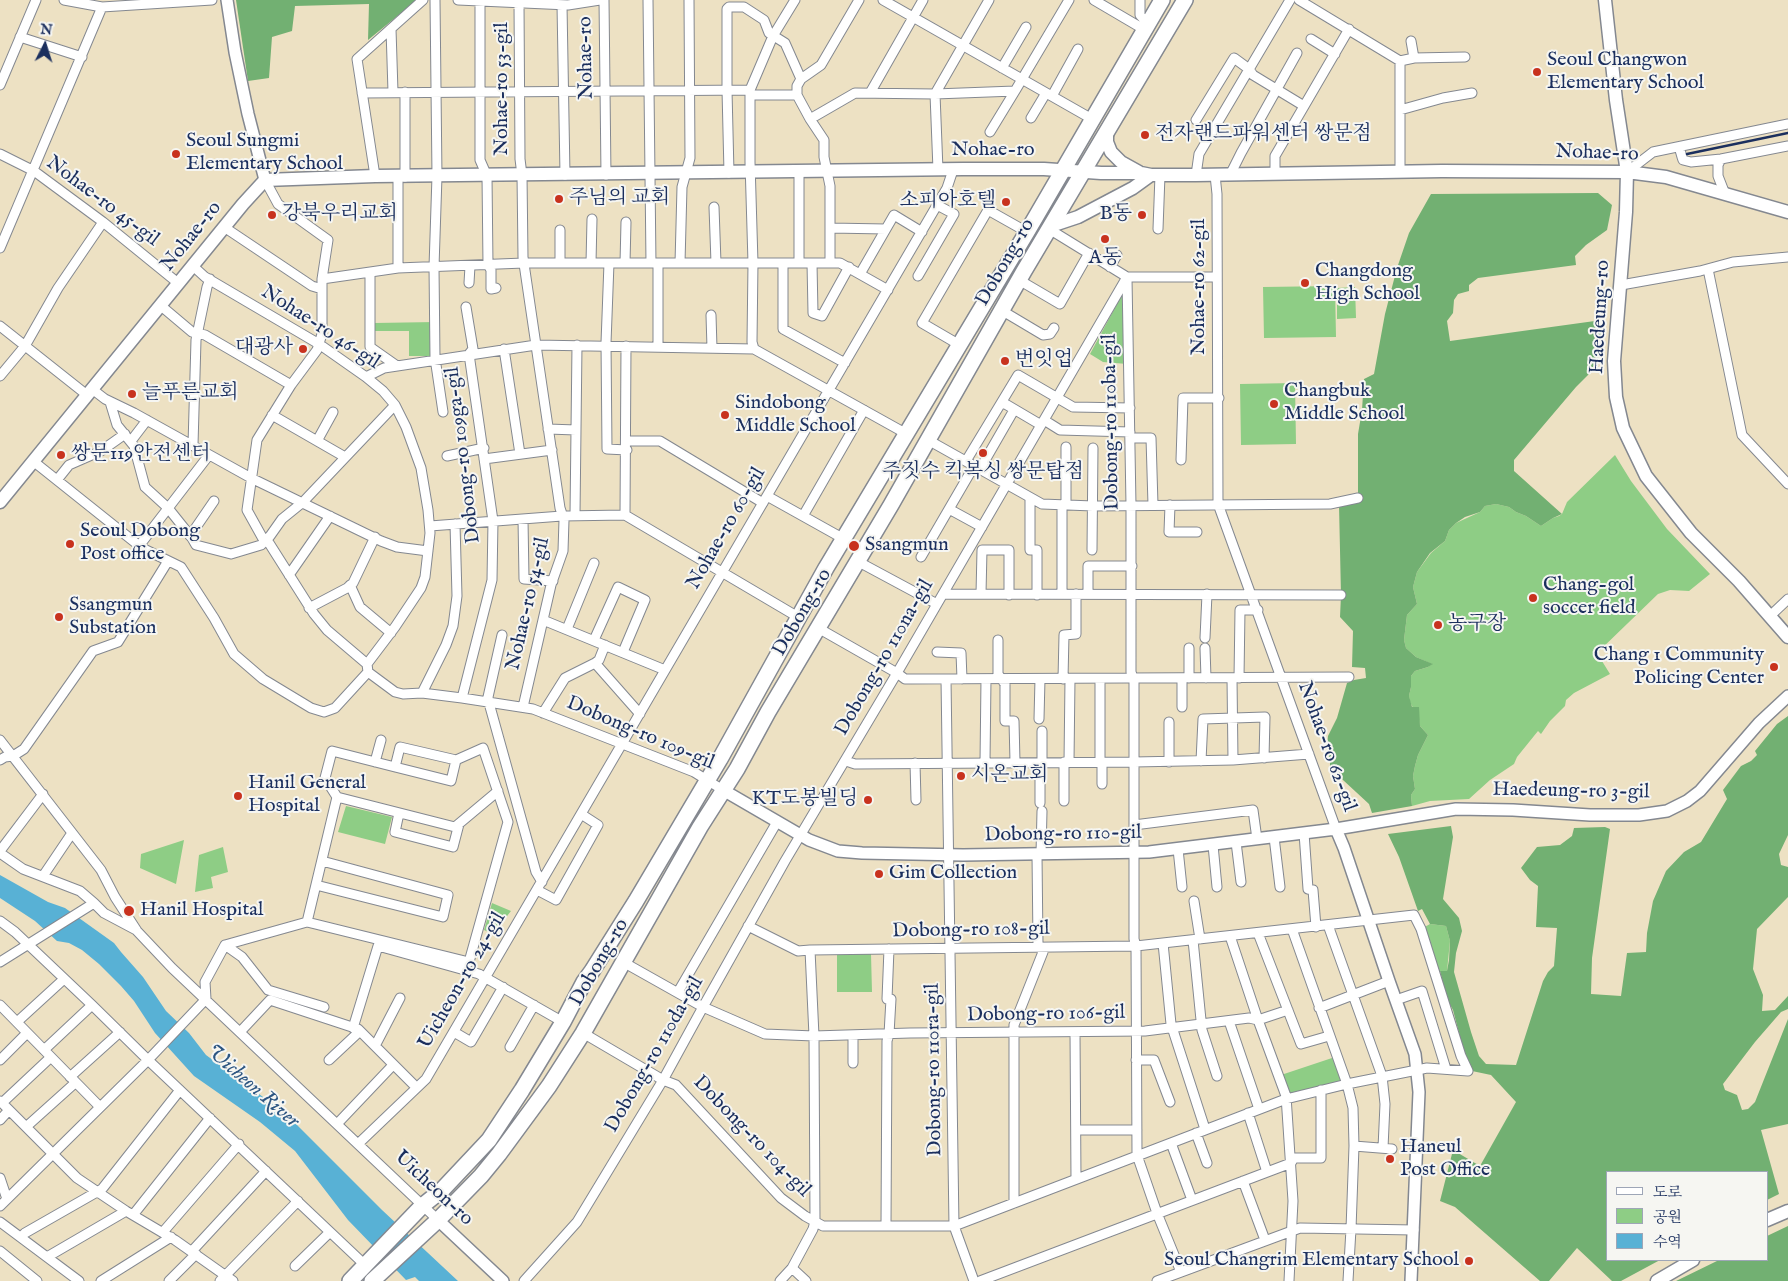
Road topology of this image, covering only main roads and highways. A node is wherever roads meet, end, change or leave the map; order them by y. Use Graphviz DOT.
graph roads {
  1 [pos="1162,0"];
  2 [pos="1185,0"];
  3 [pos="1605,0"];
  4 [pos="1107,132"];
  5 [pos="1061,170"];
  6 [pos="1084,171"];
  7 [pos="1627,172"];
  8 [pos="1151,174"];
  9 [pos="1788,212"];
  10 [pos="1050,228"];
  11 [pos="0,502"];
  12 [pos="1788,637"];
  13 [pos="1788,1210"];
  14 [pos="1768,1220"];
  15 [pos="1691,1261"];
  16 [pos="378,1277"];
  17 [pos="350,1281"];
  18 [pos="1657,1281"];
  1 -- 5 [label="main road, Dobong-ro"];
  2 -- 4 [label="main road, Dobong-ro"];
  3 -- 7 [label="main road, Haedeung-ro"];
  4 -- 6 [label="main road, Dobong-ro"];
  4 -- 8 [label="main road"];
  5 -- 6 [label="main road, Nohae-ro"];
  5 -- 11 [label="main road, Nohae-ro"];
  5 -- 17 [label="main road, Dobong-ro"];
  6 -- 8 [label="main road, Nohae-ro"];
  6 -- 10 [label="main road, Dobong-ro"];
  7 -- 8 [label="main road, Nohae-ro"];
  7 -- 9 [label="main road, Nohae-ro"];
  7 -- 12 [label="main road, Haedeung-ro"];
  8 -- 10 [label="main road"];
  10 -- 16 [label="main road, Dobong-ro"];
  13 -- 14 [label="main road"];
  15 -- 18 [label="main road"];
}
